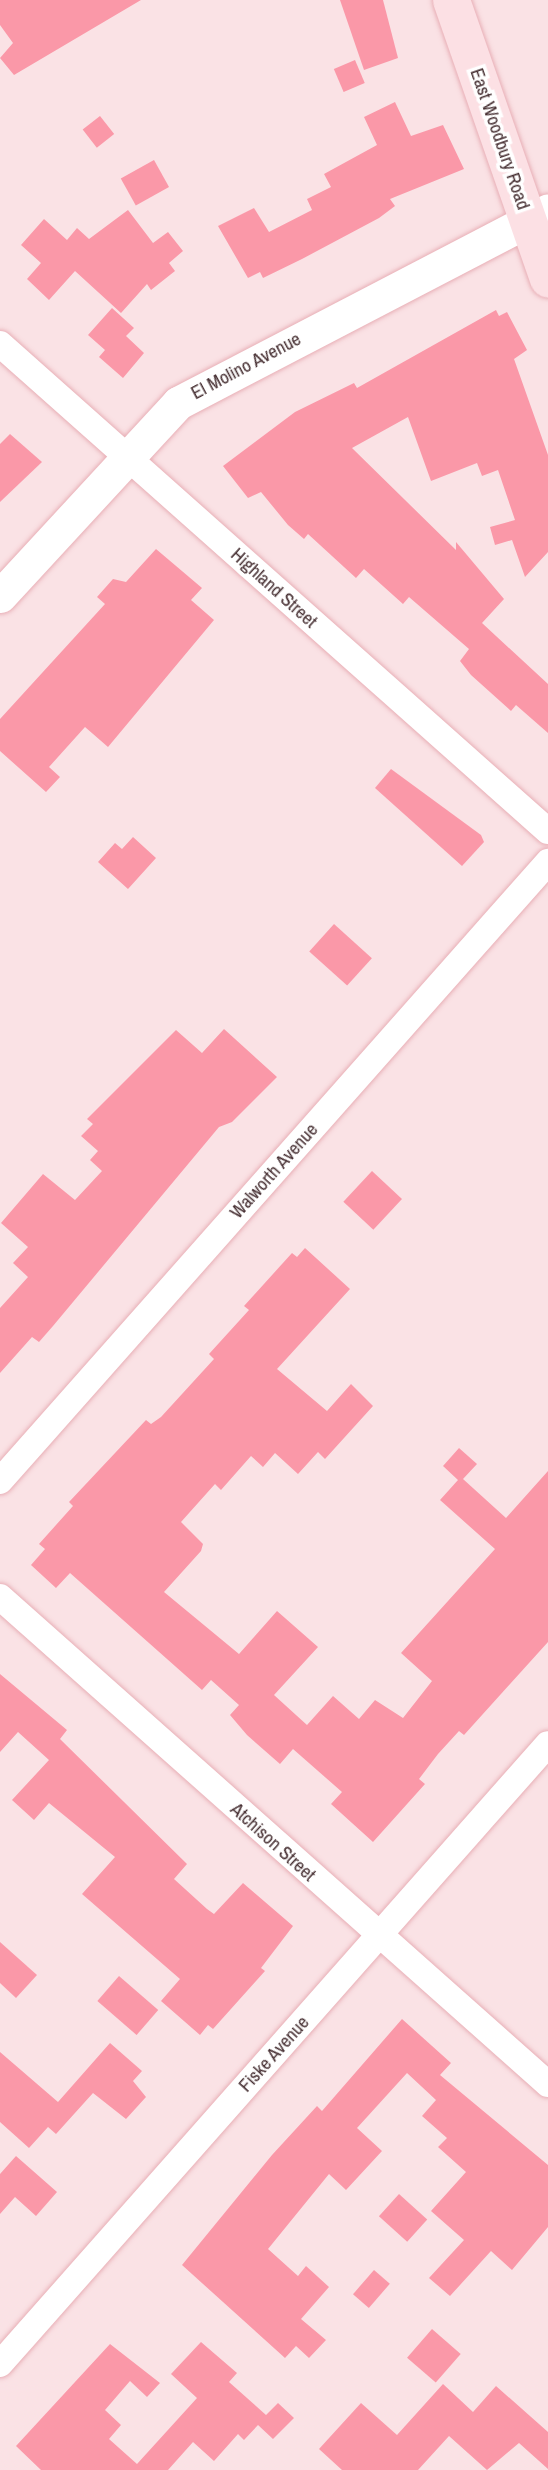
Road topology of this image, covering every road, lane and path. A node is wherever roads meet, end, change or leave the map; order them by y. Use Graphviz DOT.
graph roads {
  1 [pos="451,0"];
  2 [pos="538,215"];
  3 [pos="548,279"];
  4 [pos="0,344"];
  5 [pos="124,455"];
  6 [pos="0,596"];
  7 [pos="548,831"];
  8 [pos="548,862"];
  9 [pos="0,1480"];
  10 [pos="0,1597"];
  11 [pos="548,1744"];
  12 [pos="379,1936"];
  13 [pos="548,2084"];
  14 [pos="0,2364"];
  1 -- 2 [label="main road, East Woodbury Road"];
  2 -- 3 [label="main road, East Woodbury Road"];
  2 -- 5 [label="street, El Molino Avenue"];
  4 -- 5 [label="street, Highland Street"];
  5 -- 6 [label="street, El Molino Avenue"];
  5 -- 7 [label="street, Highland Street"];
  8 -- 9 [label="street, Walworth Avenue"];
  10 -- 12 [label="street, Atchison Street"];
  11 -- 12 [label="street, Fiske Avenue"];
  12 -- 13 [label="street, Atchison Street"];
  12 -- 14 [label="street, Fiske Avenue"];
}
